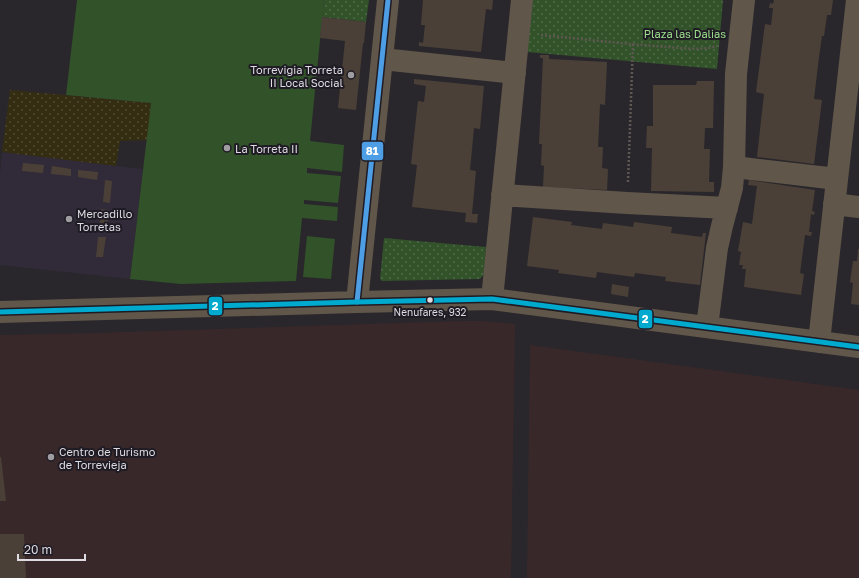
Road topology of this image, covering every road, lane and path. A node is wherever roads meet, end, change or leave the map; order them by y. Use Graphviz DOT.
graph roads {
  1 [pos="388,0"];
  2 [pos="522,0"];
  3 [pos="744,0"];
  4 [pos="857,0"];
  5 [pos="519,33"];
  6 [pos="633,44"];
  7 [pos="723,45"];
  8 [pos="382,59"];
  9 [pos="515,73"];
  10 [pos="853,97"];
  11 [pos="734,167"];
  12 [pos="837,179"];
  13 [pos="502,195"];
  14 [pos="627,203"];
  15 [pos="834,204"];
  16 [pos="859,207"];
  17 [pos="727,208"];
  18 [pos="492,299"];
  19 [pos="357,302"];
  20 [pos="0,312"];
  21 [pos="707,327"];
  22 [pos="819,342"];
  23 [pos="859,347"];
  1 -- 8 [label="street"];
  2 -- 5 [label="street"];
  3 -- 11 [label="street"];
  4 -- 10 [label="street"];
  5 -- 6 [label="path"];
  5 -- 9 [label="street"];
  6 -- 7 [label="path"];
  6 -- 14 [label="path"];
  8 -- 9 [label="street"];
  8 -- 19 [label="street"];
  9 -- 13 [label="street"];
  10 -- 12 [label="street"];
  11 -- 12 [label="street"];
  11 -- 17 [label="street"];
  12 -- 15 [label="street"];
  13 -- 14 [label="street"];
  13 -- 18 [label="street"];
  14 -- 17 [label="street"];
  15 -- 16 [label="street"];
  15 -- 22 [label="street"];
  17 -- 21 [label="street"];
  18 -- 19 [label="street"];
  18 -- 21 [label="street"];
  19 -- 20 [label="street"];
  21 -- 22 [label="street"];
  22 -- 23 [label="street"];
}
